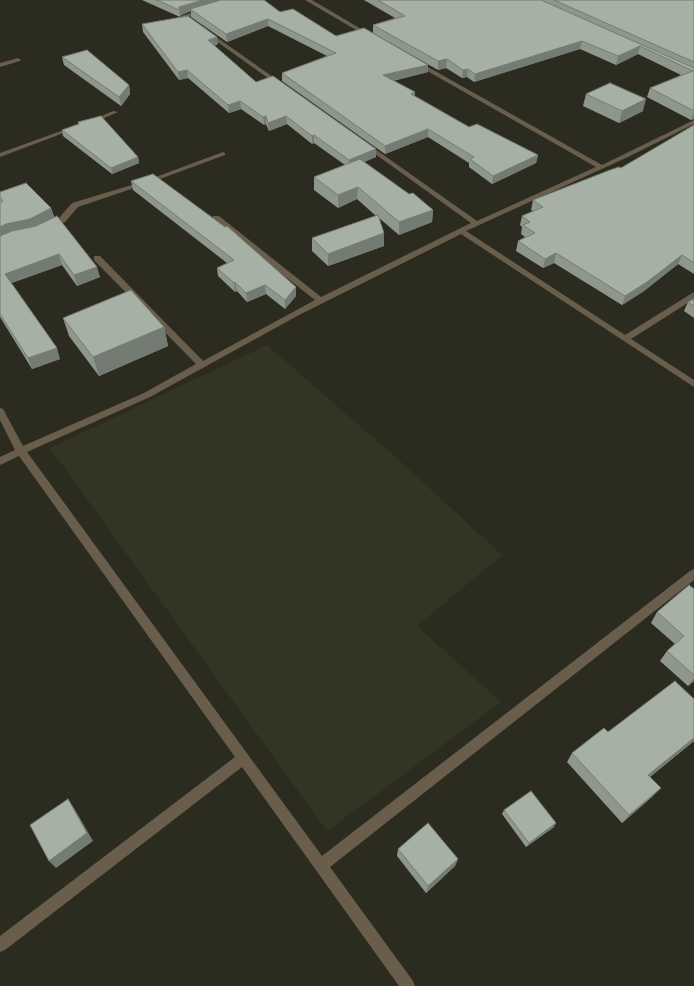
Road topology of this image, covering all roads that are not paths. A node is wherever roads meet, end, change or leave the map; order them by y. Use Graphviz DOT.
graph roads {
  1 [pos="308,0"];
  2 [pos="212,8"];
  3 [pos="376,39"];
  4 [pos="410,58"];
  5 [pos="18,60"];
  6 [pos="0,65"];
  7 [pos="288,90"];
  8 [pos="115,112"];
  9 [pos="694,122"];
  10 [pos="86,123"];
  11 [pos="79,126"];
  12 [pos="360,141"];
  13 [pos="223,154"];
  14 [pos="0,155"];
  15 [pos="600,167"];
  16 [pos="216,218"];
  17 [pos="477,224"];
  18 [pos="42,230"];
  19 [pos="461,231"];
  20 [pos="97,258"];
  21 [pos="694,295"];
  22 [pos="321,301"];
  23 [pos="625,339"];
  24 [pos="202,365"];
  25 [pos="694,384"];
  26 [pos="0,411"];
  27 [pos="21,451"];
  28 [pos="0,461"];
  29 [pos="694,574"];
  30 [pos="243,758"];
  31 [pos="321,865"];
  32 [pos="0,945"];
  33 [pos="408,986"];
  1 -- 3 [label="street"];
  2 -- 7 [label="street"];
  4 -- 15 [label="street"];
  5 -- 6 [label="street"];
  8 -- 10 [label="street"];
  9 -- 15 [label="street"];
  11 -- 14 [label="street"];
  12 -- 17 [label="street"];
  13 -- 18 [label="street"];
  15 -- 17 [label="street"];
  16 -- 22 [label="street"];
  17 -- 19 [label="street"];
  19 -- 22 [label="street"];
  19 -- 23 [label="street"];
  20 -- 24 [label="street"];
  21 -- 23 [label="street"];
  22 -- 24 [label="street"];
  23 -- 25 [label="street"];
  24 -- 27 [label="street"];
  26 -- 27 [label="street"];
  27 -- 28 [label="street"];
  27 -- 30 [label="street"];
  29 -- 31 [label="street"];
  30 -- 31 [label="street"];
  30 -- 32 [label="street"];
  31 -- 33 [label="street"];
}
